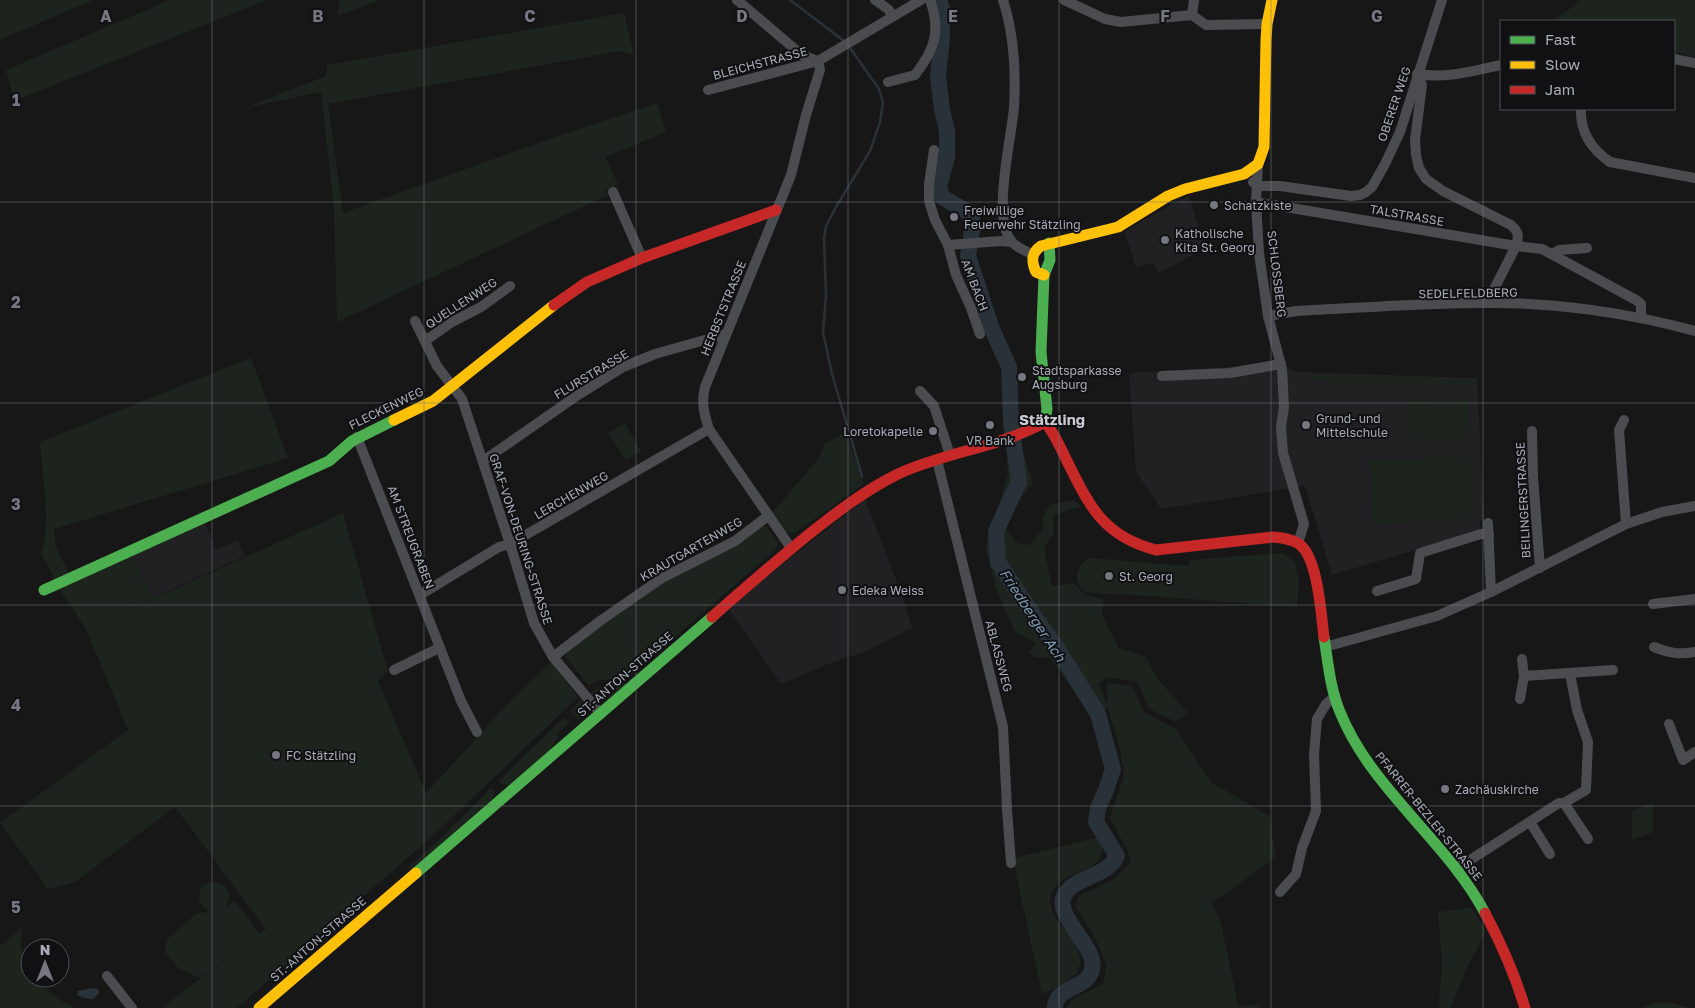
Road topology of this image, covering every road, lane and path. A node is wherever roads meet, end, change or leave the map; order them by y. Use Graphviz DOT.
graph roads {
  1 [pos="737,0"];
  2 [pos="875,0"];
  3 [pos="921,0"];
  4 [pos="930,0"];
  5 [pos="1003,0"];
  6 [pos="1064,0"];
  7 [pos="1194,0"];
  8 [pos="1272,0"];
  9 [pos="1442,0"];
  10 [pos="1192,15"];
  11 [pos="893,16"];
  12 [pos="1267,24"];
  13 [pos="1675,58"];
  14 [pos="818,61"];
  15 [pos="1695,64"];
  16 [pos="1500,65"];
  17 [pos="1417,74"];
  18 [pos="888,82"];
  19 [pos="708,90"];
  20 [pos="1581,110"];
  21 [pos="934,150"];
  22 [pos="1258,164"];
  23 [pos="1244,174"];
  24 [pos="1695,178"];
  25 [pos="1257,186"];
  26 [pos="613,192"];
  27 [pos="1256,202"];
  28 [pos="776,210"];
  29 [pos="1012,242"];
  30 [pos="1049,243"];
  31 [pos="948,245"];
  32 [pos="1516,246"];
  33 [pos="1587,248"];
  34 [pos="1032,254"];
  35 [pos="1552,254"];
  36 [pos="642,258"];
  37 [pos="1044,275"];
  38 [pos="510,286"];
  39 [pos="1486,302"];
  40 [pos="1268,316"];
  41 [pos="1642,318"];
  42 [pos="415,321"];
  43 [pos="1695,331"];
  44 [pos="726,334"];
  45 [pos="980,334"];
  46 [pos="425,341"];
  47 [pos="1281,364"];
  48 [pos="1162,376"];
  49 [pos="452,386"];
  50 [pos="920,391"];
  51 [pos="1624,420"];
  52 [pos="1045,422"];
  53 [pos="709,429"];
  54 [pos="1532,431"];
  55 [pos="357,437"];
  56 [pos="950,455"];
  57 [pos="937,460"];
  58 [pos="483,461"];
  59 [pos="1695,506"];
  60 [pos="768,516"];
  61 [pos="1626,524"];
  62 [pos="1298,543"];
  63 [pos="510,544"];
  64 [pos="791,548"];
  65 [pos="1540,568"];
  66 [pos="44,590"];
  67 [pos="1377,591"];
  68 [pos="1491,592"];
  69 [pos="420,595"];
  70 [pos="1695,599"];
  71 [pos="1653,604"];
  72 [pos="1325,647"];
  73 [pos="1654,647"];
  74 [pos="439,648"];
  75 [pos="1695,652"];
  76 [pos="553,657"];
  77 [pos="1522,659"];
  78 [pos="394,670"];
  79 [pos="1613,670"];
  80 [pos="1570,674"];
  81 [pos="1524,676"];
  82 [pos="1334,697"];
  83 [pos="1520,699"];
  84 [pos="601,714"];
  85 [pos="1669,724"];
  86 [pos="477,732"];
  87 [pos="1695,752"];
  88 [pos="1564,803"];
  89 [pos="1530,822"];
  90 [pos="1588,839"];
  91 [pos="1550,854"];
  92 [pos="1011,863"];
  93 [pos="1456,869"];
  94 [pos="1280,892"];
  95 [pos="107,976"];
  96 [pos="132,1008"];
  97 [pos="259,1008"];
  98 [pos="1525,1008"];
  1 -- 14 [label="street"];
  2 -- 11 [label="street"];
  3 -- 11 [label="street, BLEICHSTRASSE"];
  4 -- 18 [label="street"];
  5 -- 29 [label="street"];
  6 -- 10 [label="street"];
  7 -- 10 [label="street"];
  8 -- 12 [label="street"];
  9 -- 17 [label="street, OBERER WEG"];
  10 -- 12 [label="street"];
  11 -- 14 [label="street, BLEICHSTRASSE"];
  12 -- 22 [label="street"];
  13 -- 15 [label="street"];
  14 -- 19 [label="street, BLEICHSTRASSE"];
  14 -- 28 [label="street, HERBSTSTRASSE"];
  16 -- 17 [label="street"];
  17 -- 25 [label="street, OBERER WEG"];
  17 -- 32 [label="street"];
  20 -- 24 [label="street"];
  21 -- 31 [label="street, AM BACH"];
  22 -- 23 [label="street"];
  22 -- 25 [label="street, SCHLOSSBERG"];
  23 -- 25 [label="street"];
  23 -- 30 [label="street"];
  25 -- 27 [label="street, SCHLOSSBERG"];
  26 -- 36 [label="street"];
  27 -- 32 [label="street, TALSTRASSE"];
  27 -- 40 [label="street, SCHLOSSBERG"];
  28 -- 36 [label="street, FLECKENWEG"];
  28 -- 44 [label="street, HERBSTSTRASSE"];
  29 -- 31 [label="street, AM BACH"];
  29 -- 34 [label="street"];
  30 -- 34 [label="street"];
  30 -- 37 [label="street"];
  31 -- 45 [label="street, AM BACH"];
  32 -- 35 [label="street, TALSTRASSE"];
  32 -- 39 [label="street"];
  33 -- 35 [label="street, TALSTRASSE"];
  34 -- 37 [label="street"];
  35 -- 41 [label="street, TALSTRASSE"];
  36 -- 49 [label="street, FLECKENWEG"];
  37 -- 52 [label="street"];
  38 -- 46 [label="street, QUELLENWEG"];
  39 -- 40 [label="street, SEDELFELDBERG"];
  39 -- 41 [label="street, SEDELFELDBERG"];
  40 -- 47 [label="street, SCHLOSSBERG"];
  41 -- 43 [label="street, SEDELFELDBERG"];
  42 -- 46 [label="street, QUELLENWEG"];
  44 -- 53 [label="street, HERBSTSTRASSE"];
  44 -- 58 [label="street, FLURSTRASSE"];
  46 -- 49 [label="street, QUELLENWEG"];
  47 -- 48 [label="street"];
  47 -- 62 [label="street, SCHLOSSBERG"];
  49 -- 55 [label="street, FLECKENWEG"];
  49 -- 58 [label="street, GRAF-VON-DEURING-STRASSE"];
  50 -- 56 [label="street"];
  51 -- 61 [label="street"];
  52 -- 56 [label="street, ST.-ANTON-STRASSE"];
  52 -- 62 [label="street"];
  53 -- 60 [label="street, HERBSTSTRASSE"];
  53 -- 63 [label="street, LERCHENWEG"];
  54 -- 65 [label="street, BEILINGERSTRASSE"];
  55 -- 66 [label="street, FLECKENWEG"];
  55 -- 69 [label="street, AM STREUGRABEN"];
  56 -- 57 [label="street, ST.-ANTON-STRASSE"];
  57 -- 64 [label="street, ST.-ANTON-STRASSE"];
  57 -- 92 [label="street, ABLASSWEG"];
  58 -- 63 [label="street, GRAF-VON-DEURING-STRASSE"];
  59 -- 61 [label="street, BEILINGERSTRASSE"];
  60 -- 64 [label="street, HERBSTSTRASSE"];
  60 -- 76 [label="street, KRAUTGARTENWEG"];
  61 -- 65 [label="street, BEILINGERSTRASSE"];
  62 -- 72 [label="street, PFARRER-BEZLER-STRASSE"];
  63 -- 69 [label="street, LERCHENWEG"];
  63 -- 76 [label="street, GRAF-VON-DEURING-STRASSE"];
  64 -- 84 [label="street, ST.-ANTON-STRASSE"];
  65 -- 68 [label="street, BEILINGERSTRASSE"];
  67 -- 68 [label="street"];
  68 -- 72 [label="street, BEILINGERSTRASSE"];
  69 -- 74 [label="street, AM STREUGRABEN"];
  70 -- 71 [label="street"];
  72 -- 82 [label="street, PFARRER-BEZLER-STRASSE"];
  73 -- 75 [label="street"];
  74 -- 78 [label="street"];
  74 -- 86 [label="street, AM STREUGRABEN"];
  76 -- 84 [label="street, GRAF-VON-DEURING-STRASSE"];
  77 -- 81 [label="street"];
  79 -- 80 [label="street"];
  80 -- 81 [label="street"];
  80 -- 88 [label="street"];
  81 -- 83 [label="street"];
  82 -- 93 [label="street, PFARRER-BEZLER-STRASSE"];
  82 -- 94 [label="street"];
  84 -- 97 [label="street, ST.-ANTON-STRASSE"];
  85 -- 87 [label="street"];
  88 -- 89 [label="street"];
  88 -- 90 [label="street"];
  89 -- 91 [label="street"];
  89 -- 93 [label="street"];
  93 -- 98 [label="street, PFARRER-BEZLER-STRASSE"];
  95 -- 96 [label="street"];
}
